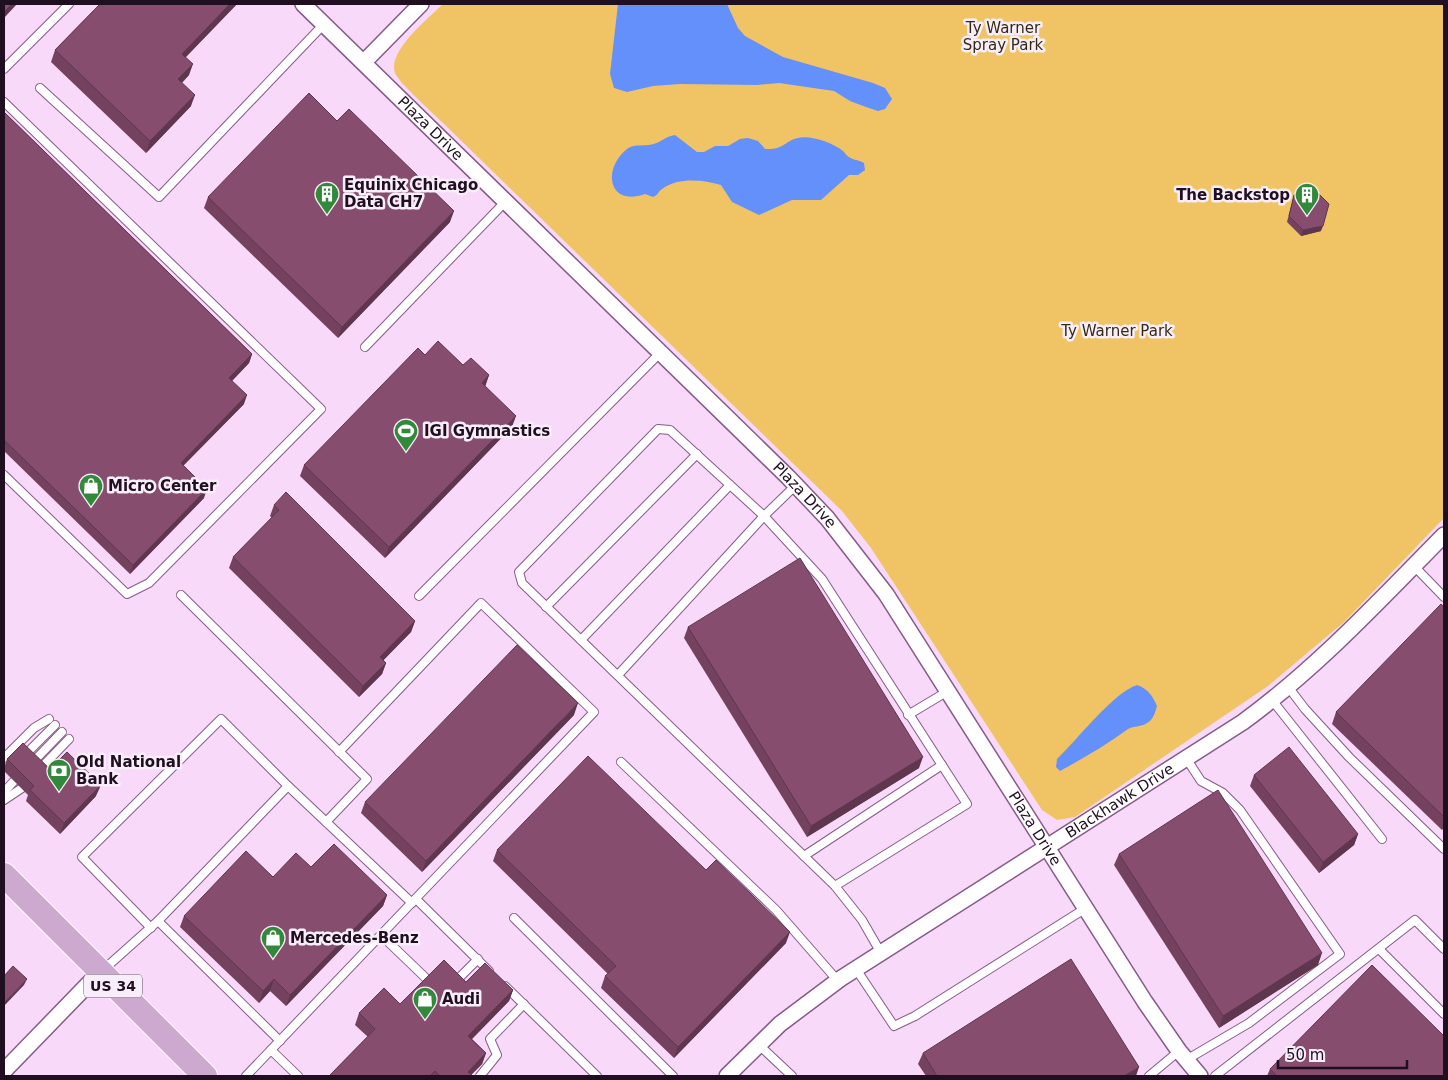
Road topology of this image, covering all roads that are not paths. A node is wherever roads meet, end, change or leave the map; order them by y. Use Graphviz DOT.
graph roads {
  1 [pos="69,4"];
  2 [pos="303,4"];
  3 [pos="421,4"];
  4 [pos="324,24"];
  5 [pos="364,62"];
  6 [pos="4,69"];
  7 [pos="40,88"];
  8 [pos="4,102"];
  9 [pos="506,201"];
  10 [pos="365,347"];
  11 [pos="661,352"];
  12 [pos="696,454"];
  13 [pos="4,475"];
  14 [pos="730,485"];
  15 [pos="796,485"];
  16 [pos="764,516"];
  17 [pos="1444,535"];
  18 [pos="1414,566"];
  19 [pos="182,595"];
  20 [pos="420,596"];
  21 [pos="1444,597"];
  22 [pos="546,607"];
  23 [pos="581,640"];
  24 [pos="618,675"];
  25 [pos="1289,688"];
  26 [pos="948,691"];
  27 [pos="1272,700"];
  28 [pos="908,715"];
  29 [pos="62,732"];
  30 [pos="69,739"];
  31 [pos="339,752"];
  32 [pos="23,757"];
  33 [pos="4,758"];
  34 [pos="1186,758"];
  35 [pos="621,762"];
  36 [pos="30,765"];
  37 [pos="942,765"];
  38 [pos="38,772"];
  39 [pos="14,781"];
  40 [pos="288,786"];
  41 [pos="22,788"];
  42 [pos="4,792"];
  43 [pos="4,800"];
  44 [pos="326,822"];
  45 [pos="1382,839"];
  46 [pos="1047,847"];
  47 [pos="1444,849"];
  48 [pos="804,856"];
  49 [pos="4,877"];
  50 [pos="835,886"];
  51 [pos="414,901"];
  52 [pos="1086,908"];
  53 [pos="514,918"];
  54 [pos="158,921"];
  55 [pos="151,928"];
  56 [pos="381,935"];
  57 [pos="1378,949"];
  58 [pos="1444,949"];
  59 [pos="881,953"];
  60 [pos="478,959"];
  61 [pos="856,969"];
  62 [pos="100,972"];
  63 [pos="838,981"];
  64 [pos="450,987"];
  65 [pos="436,988"];
  66 [pos="524,1004"];
  67 [pos="1444,1014"];
  68 [pos="280,1041"];
  69 [pos="759,1044"];
  70 [pos="271,1050"];
  71 [pos="1183,1056"];
  72 [pos="4,1071"];
  73 [pos="205,1076"];
  74 [pos="246,1076"];
  75 [pos="298,1076"];
  76 [pos="480,1076"];
  77 [pos="597,1076"];
  78 [pos="673,1076"];
  79 [pos="727,1076"];
  80 [pos="792,1076"];
  81 [pos="1149,1076"];
  82 [pos="1200,1076"];
  83 [pos="1215,1076"];
  1 -- 6 [label="lane"];
  2 -- 4 [label="street, Plaza Drive"];
  3 -- 5 [label="street"];
  4 -- 5 [label="street, Plaza Drive"];
  4 -- 7 [label="lane"];
  5 -- 9 [label="street, Plaza Drive"];
  8 -- 13 [label="lane"];
  9 -- 10 [label="lane"];
  9 -- 11 [label="street, Plaza Drive"];
  11 -- 15 [label="street, Plaza Drive"];
  11 -- 20 [label="lane"];
  12 -- 14 [label="lane"];
  12 -- 22 [label="lane"];
  12 -- 22 [label="lane"];
  14 -- 16 [label="lane"];
  14 -- 23 [label="lane"];
  15 -- 16 [label="lane"];
  15 -- 26 [label="street, Plaza Drive"];
  16 -- 24 [label="lane"];
  16 -- 28 [label="lane"];
  17 -- 18 [label="street, Blackhawk Drive"];
  18 -- 21 [label="lane"];
  18 -- 25 [label="street, Blackhawk Drive"];
  19 -- 31 [label="lane"];
  22 -- 23 [label="lane"];
  23 -- 24 [label="lane"];
  24 -- 48 [label="lane"];
  25 -- 27 [label="street, Blackhawk Drive"];
  25 -- 47 [label="lane"];
  26 -- 28 [label="lane"];
  26 -- 46 [label="street, Plaza Drive"];
  27 -- 34 [label="street, Blackhawk Drive"];
  27 -- 45 [label="lane"];
  28 -- 37 [label="lane"];
  29 -- 36 [label="lane"];
  30 -- 38 [label="lane"];
  31 -- 44 [label="lane"];
  31 -- 51 [label="lane"];
  32 -- 33 [label="lane"];
  34 -- 46 [label="street, Blackhawk Drive"];
  34 -- 71 [label="lane"];
  35 -- 63 [label="lane"];
  37 -- 48 [label="lane"];
  37 -- 50 [label="lane"];
  39 -- 42 [label="lane"];
  40 -- 44 [label="lane"];
  40 -- 54 [label="lane"];
  40 -- 55 [label="lane"];
  41 -- 43 [label="lane"];
  44 -- 51 [label="lane"];
  46 -- 52 [label="street, Plaza Drive"];
  46 -- 59 [label="street, Blackhawk Drive"];
  48 -- 50 [label="lane"];
  49 -- 62 [label="main road, US 34"];
  50 -- 59 [label="lane"];
  51 -- 56 [label="lane"];
  51 -- 60 [label="lane"];
  52 -- 61 [label="lane"];
  52 -- 71 [label="street, Plaza Drive"];
  53 -- 78 [label="lane"];
  54 -- 55 [label="lane"];
  54 -- 68 [label="lane"];
  55 -- 62 [label="lane"];
  56 -- 65 [label="lane"];
  56 -- 68 [label="lane"];
  57 -- 58 [label="lane"];
  57 -- 67 [label="lane"];
  57 -- 83 [label="lane"];
  59 -- 61 [label="street, Blackhawk Drive"];
  60 -- 64 [label="lane"];
  60 -- 66 [label="lane"];
  61 -- 63 [label="street, Blackhawk Drive"];
  62 -- 72 [label="street"];
  62 -- 73 [label="main road, US 34"];
  63 -- 69 [label="street, Blackhawk Drive"];
  66 -- 76 [label="lane"];
  66 -- 77 [label="lane"];
  68 -- 70 [label="lane"];
  69 -- 79 [label="street, Blackhawk Drive"];
  69 -- 80 [label="lane"];
  70 -- 74 [label="lane"];
  70 -- 75 [label="lane"];
  71 -- 81 [label="lane"];
  71 -- 82 [label="street, Plaza Drive"];
}
